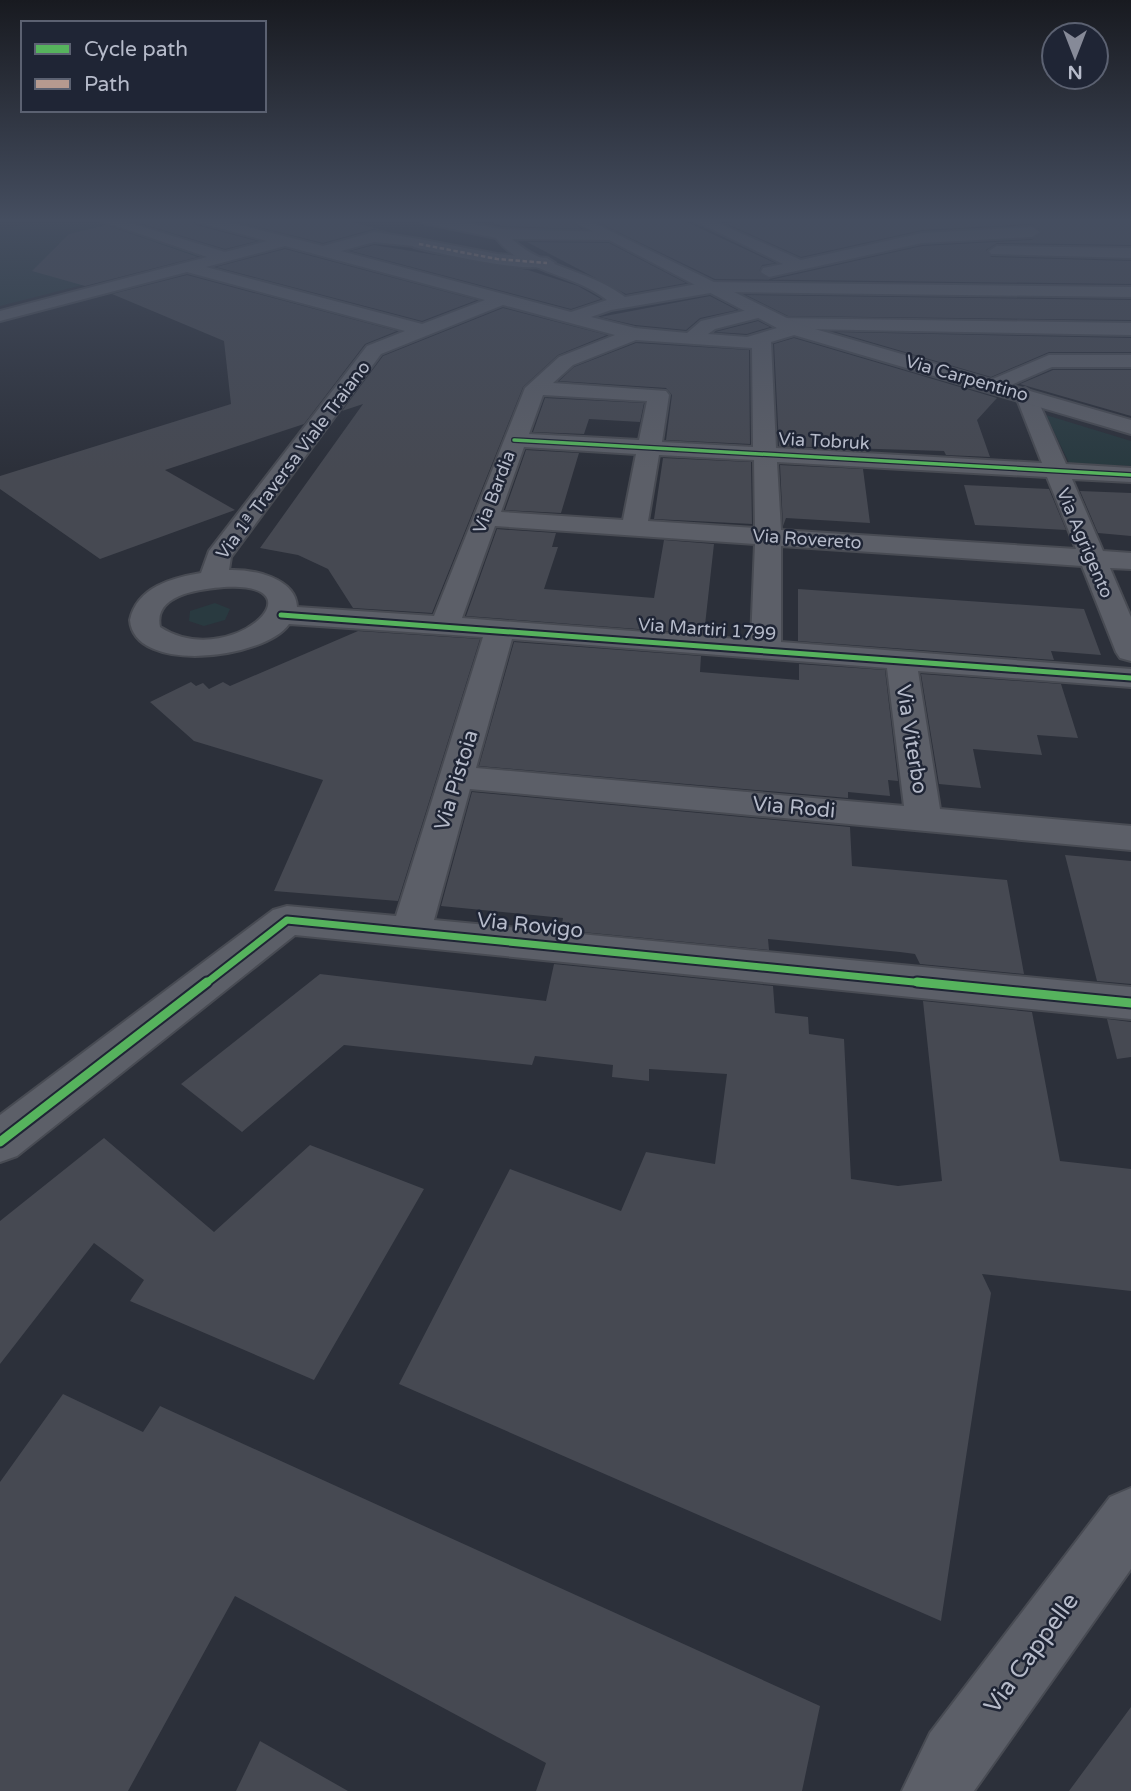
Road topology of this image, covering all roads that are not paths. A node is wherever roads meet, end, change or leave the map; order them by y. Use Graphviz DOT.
graph roads {
  1 [pos="51,303"];
  2 [pos="319,303"];
  3 [pos="382,303"];
  4 [pos="492,303"];
  5 [pos="509,303"];
  6 [pos="618,303"];
  7 [pos="737,303"];
  8 [pos="961,303"];
  9 [pos="1062,303"];
  10 [pos="1090,303"];
  11 [pos="1065,309"];
  12 [pos="355,312"];
  13 [pos="757,313"];
  14 [pos="0,316"];
  15 [pos="569,318"];
  16 [pos="786,326"];
  17 [pos="1131,329"];
  18 [pos="423,330"];
  19 [pos="634,334"];
  20 [pos="690,340"];
  21 [pos="761,341"];
  22 [pos="1087,360"];
  23 [pos="1131,361"];
  24 [pos="995,385"];
  25 [pos="535,388"];
  26 [pos="1026,394"];
  27 [pos="1131,426"];
  28 [pos="514,440"];
  29 [pos="649,447"];
  30 [pos="766,453"];
  31 [pos="1054,470"];
  32 [pos="1131,474"];
  33 [pos="483,518"];
  34 [pos="634,528"];
  35 [pos="768,536"];
  36 [pos="1090,558"];
  37 [pos="1131,561"];
  38 [pos="213,579"];
  39 [pos="281,615"];
  40 [pos="445,625"];
  41 [pos="500,629"];
  42 [pos="765,650"];
  43 [pos="1131,652"];
  44 [pos="901,660"];
  45 [pos="1131,678"];
  46 [pos="458,777"];
  47 [pos="924,818"];
  48 [pos="1131,838"];
  49 [pos="411,931"];
  50 [pos="1131,1003"];
  51 [pos="0,1142"];
  52 [pos="1131,1518"];
  53 [pos="937,1791"];
  1 -- 14 [label="street"];
  2 -- 12 [label="street"];
  3 -- 12 [label="street"];
  4 -- 18 [label="street, Via 1ª Traversa Viale Traiano"];
  5 -- 15 [label="street"];
  6 -- 15 [label="street"];
  7 -- 13 [label="street, Via Carpentino"];
  8 -- 11 [label="street"];
  9 -- 11 [label="street"];
  10 -- 11 [label="street"];
  11 -- 16 [label="street"];
  11 -- 17 [label="street"];
  11 -- 22 [label="street"];
  12 -- 18 [label="street"];
  13 -- 16 [label="street, Via Carpentino"];
  13 -- 20 [label="street"];
  15 -- 19 [label="street"];
  16 -- 21 [label="street"];
  16 -- 24 [label="street, Via Carpentino"];
  18 -- 38 [label="street, Via 1ª Traversa Viale Traiano"];
  19 -- 20 [label="street"];
  19 -- 25 [label="street, Via Bardia"];
  20 -- 21 [label="street"];
  21 -- 30 [label="street"];
  22 -- 23 [label="street"];
  22 -- 24 [label="street"];
  24 -- 26 [label="street, Via Carpentino"];
  25 -- 28 [label="street, Via Bardia"];
  25 -- 29 [label="street"];
  26 -- 27 [label="street, Via Carpentino"];
  26 -- 31 [label="street, Via Agrigento"];
  28 -- 29 [label="street, Via Tobruk"];
  28 -- 33 [label="street, Via Bardia"];
  29 -- 30 [label="street, Via Tobruk"];
  29 -- 34 [label="street"];
  30 -- 31 [label="street, Via Tobruk"];
  30 -- 35 [label="street"];
  31 -- 32 [label="street, Via Tobruk"];
  31 -- 36 [label="street, Via Agrigento"];
  33 -- 34 [label="street, Via Rovereto"];
  33 -- 40 [label="street, Via Bardia"];
  34 -- 35 [label="street, Via Rovereto"];
  35 -- 36 [label="street, Via Rovereto"];
  35 -- 42 [label="street"];
  36 -- 37 [label="street, Via Rovereto"];
  36 -- 43 [label="street, Via Agrigento"];
  38 -- 39 [label="street"];
  38 -- 39 [label="street"];
  39 -- 40 [label="street, Via Martiri 1799"];
  40 -- 41 [label="street, Via Martiri 1799"];
  41 -- 42 [label="street, Via Martiri 1799"];
  41 -- 46 [label="street, Via Pistoia"];
  42 -- 44 [label="street, Via Martiri 1799"];
  44 -- 45 [label="street, Via Martiri 1799"];
  44 -- 47 [label="street, Via Viterbo"];
  46 -- 47 [label="street, Via Rodi"];
  46 -- 49 [label="street, Via Pistoia"];
  47 -- 48 [label="street, Via Rodi"];
  49 -- 50 [label="street, Via Rovigo"];
  49 -- 51 [label="street, Via Rovigo"];
  52 -- 53 [label="street, Via Cappelle"];
}
